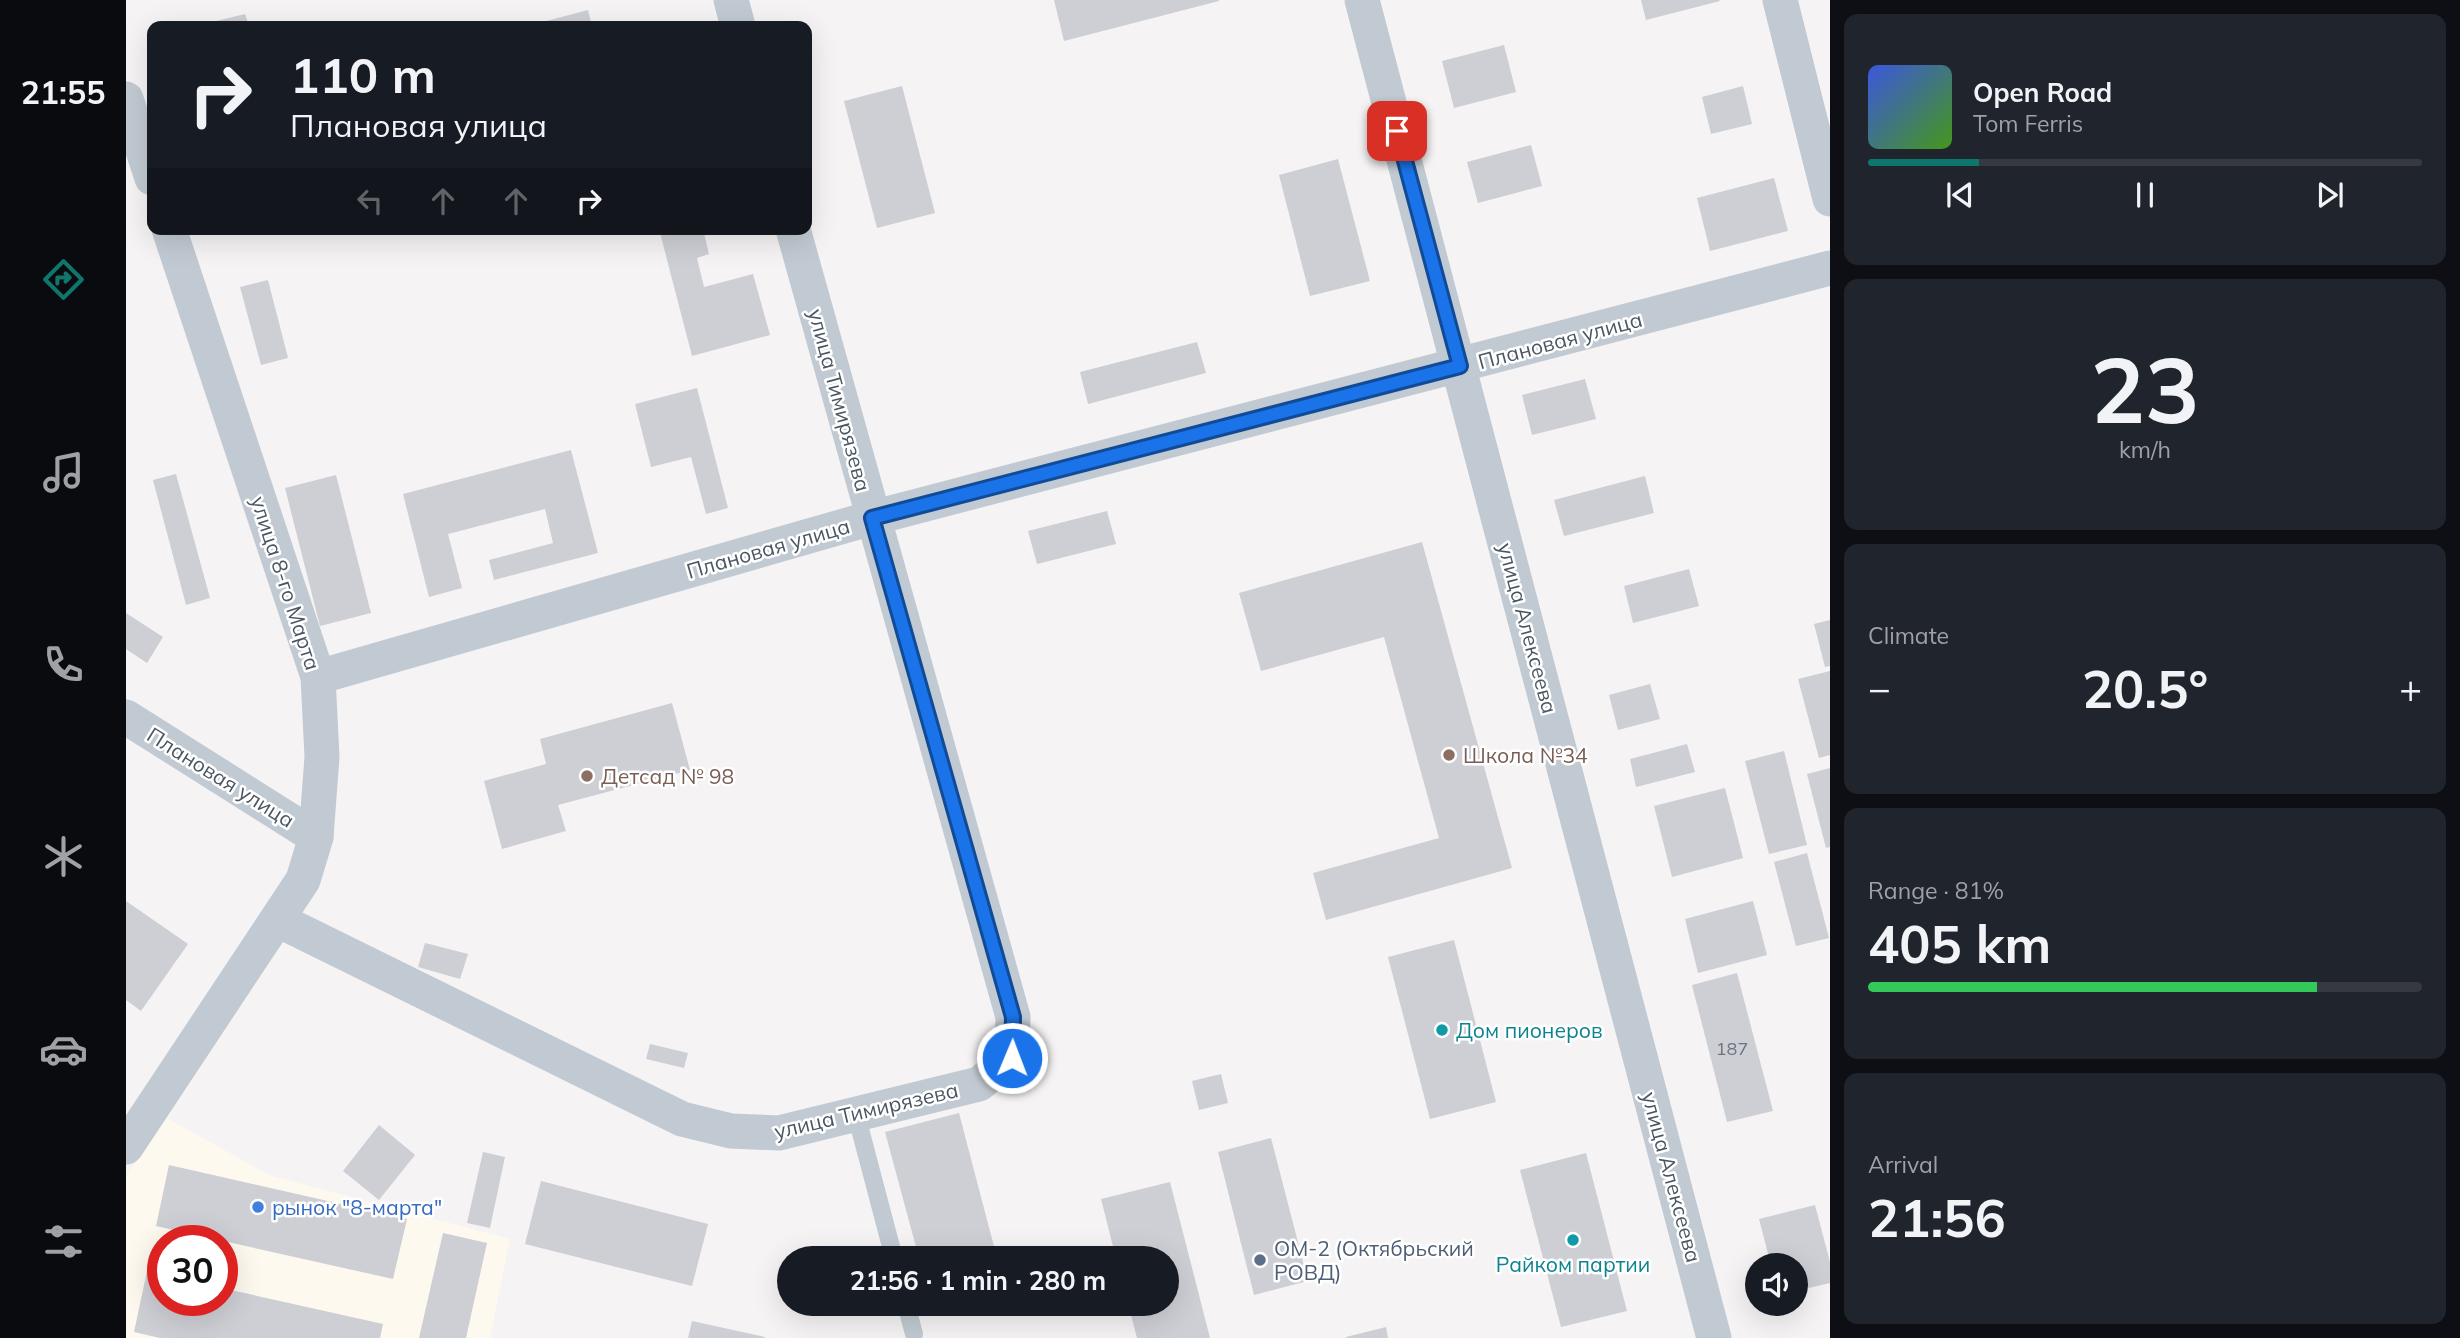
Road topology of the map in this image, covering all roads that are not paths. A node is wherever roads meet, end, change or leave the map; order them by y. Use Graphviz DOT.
graph roads {
  1 [pos="731,0"];
  2 [pos="1362,0"];
  3 [pos="1780,0"];
  4 [pos="737,21"];
  5 [pos="126,99"];
  6 [pos="147,163"];
  7 [pos="1830,199"];
  8 [pos="171,235"];
  9 [pos="795,235"];
  10 [pos="1830,268"];
  11 [pos="1460,366"];
  12 [pos="872,518"];
  13 [pos="317,677"];
  14 [pos="126,717"];
  15 [pos="316,837"];
  16 [pos="278,920"];
  17 [pos="856,1114"];
  18 [pos="126,1147"];
  19 [pos="891,1246"];
  20 [pos="909,1316"];
  21 [pos="914,1334"];
  22 [pos="1714,1338"];
  1 -- 4 [label="street"];
  2 -- 11 [label="street, улица Алексеева"];
  3 -- 7 [label="street"];
  5 -- 6 [label="street"];
  8 -- 13 [label="street, улица 8-го Марта"];
  9 -- 12 [label="street, улица Тимирязева"];
  10 -- 11 [label="street, Плановая улица"];
  11 -- 12 [label="street, Плановая улица"];
  11 -- 22 [label="street, улица Алексеева"];
  12 -- 13 [label="street, Плановая улица"];
  12 -- 17 [label="street, улица Тимирязева"];
  13 -- 15 [label="street, улица 8-го Марта"];
  14 -- 15 [label="street, Плановая улица"];
  15 -- 16 [label="street, улица 8-го Марта"];
  16 -- 17 [label="street, улица Тимирязева"];
  16 -- 18 [label="street, улица 8-го Марта"];
  17 -- 19 [label="lane"];
  20 -- 21 [label="lane"];
}
